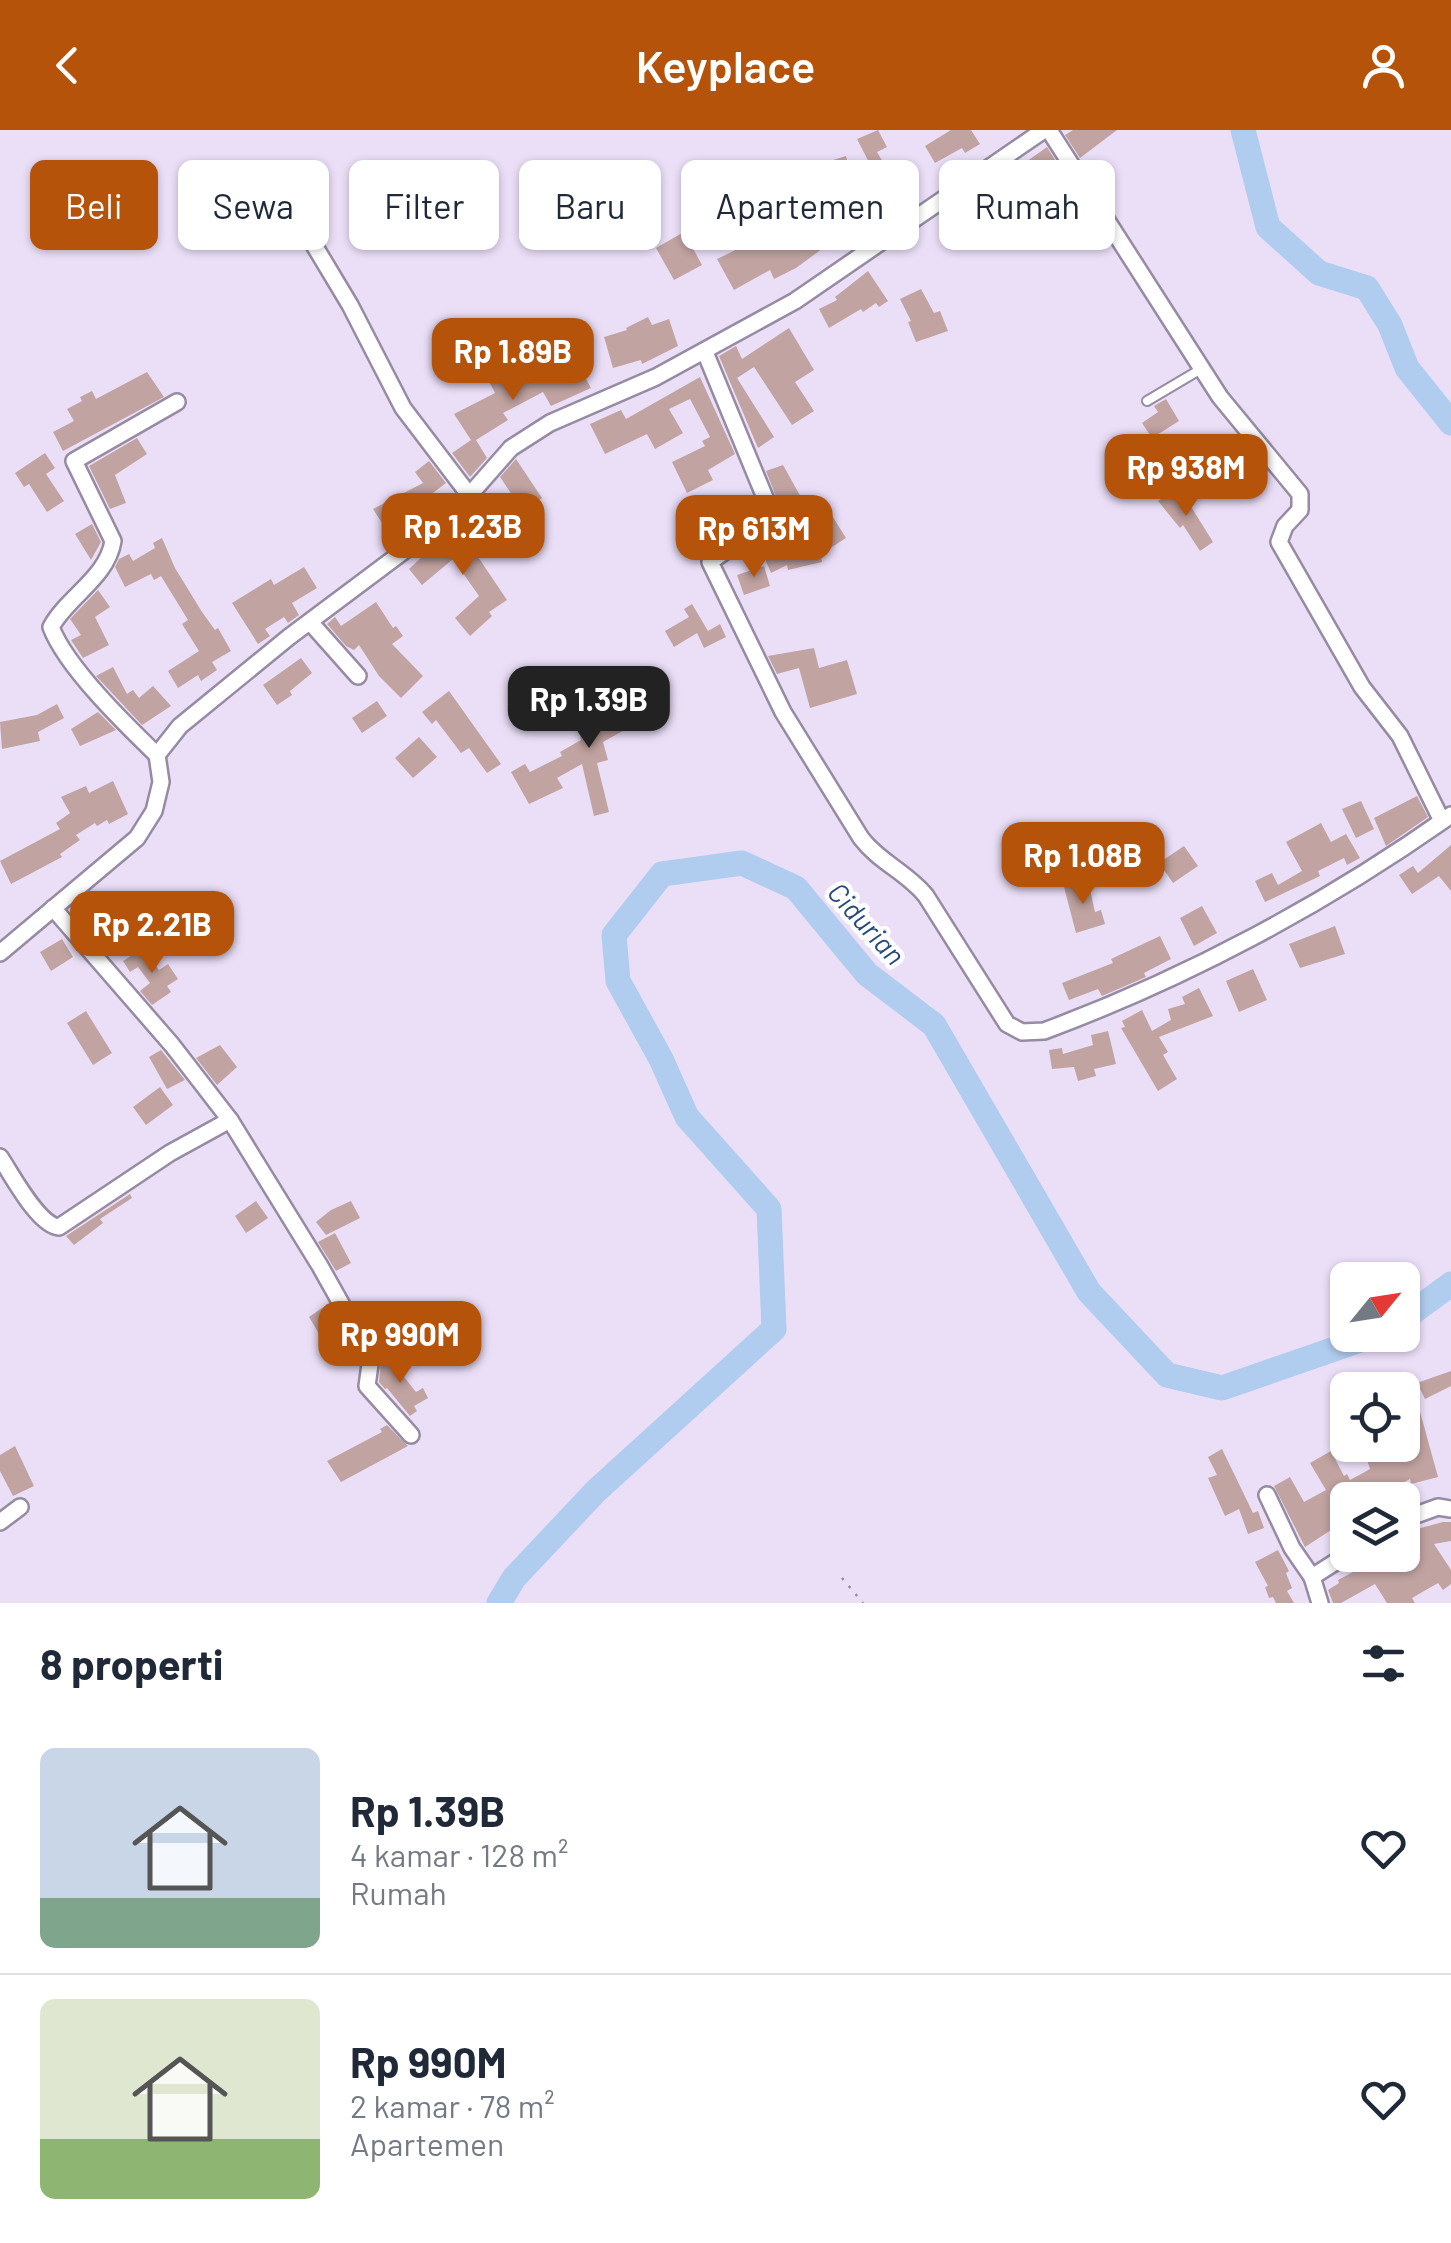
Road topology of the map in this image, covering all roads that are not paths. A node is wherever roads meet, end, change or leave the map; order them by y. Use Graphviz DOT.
graph roads {
  1 [pos="1047,130"];
  2 [pos="317,250"];
  3 [pos="704,352"];
  4 [pos="1201,369"];
  5 [pos="177,402"];
  6 [pos="1147,402"];
  7 [pos="470,496"];
  8 [pos="310,622"];
  9 [pos="358,676"];
  10 [pos="157,755"];
  11 [pos="1447,818"];
  12 [pos="53,908"];
  13 [pos="0,952"];
  14 [pos="230,1120"];
  15 [pos="0,1157"];
  16 [pos="410,1435"];
  17 [pos="1267,1495"];
  18 [pos="20,1508"];
  19 [pos="1451,1509"];
  20 [pos="1420,1514"];
  21 [pos="0,1522"];
  22 [pos="1330,1566"];
  23 [pos="1312,1577"];
  24 [pos="1320,1603"];
  1 -- 3 [label="street"];
  1 -- 4 [label="street"];
  2 -- 7 [label="street"];
  3 -- 7 [label="street"];
  3 -- 11 [label="street"];
  4 -- 6 [label="lane"];
  4 -- 11 [label="street"];
  5 -- 10 [label="street"];
  7 -- 8 [label="street"];
  8 -- 9 [label="street"];
  8 -- 10 [label="street"];
  10 -- 12 [label="street"];
  12 -- 13 [label="street"];
  12 -- 14 [label="street"];
  14 -- 15 [label="street"];
  14 -- 16 [label="street"];
  17 -- 23 [label="street"];
  18 -- 21 [label="street"];
  19 -- 20 [label="street"];
  22 -- 23 [label="street"];
  23 -- 24 [label="street"];
}
